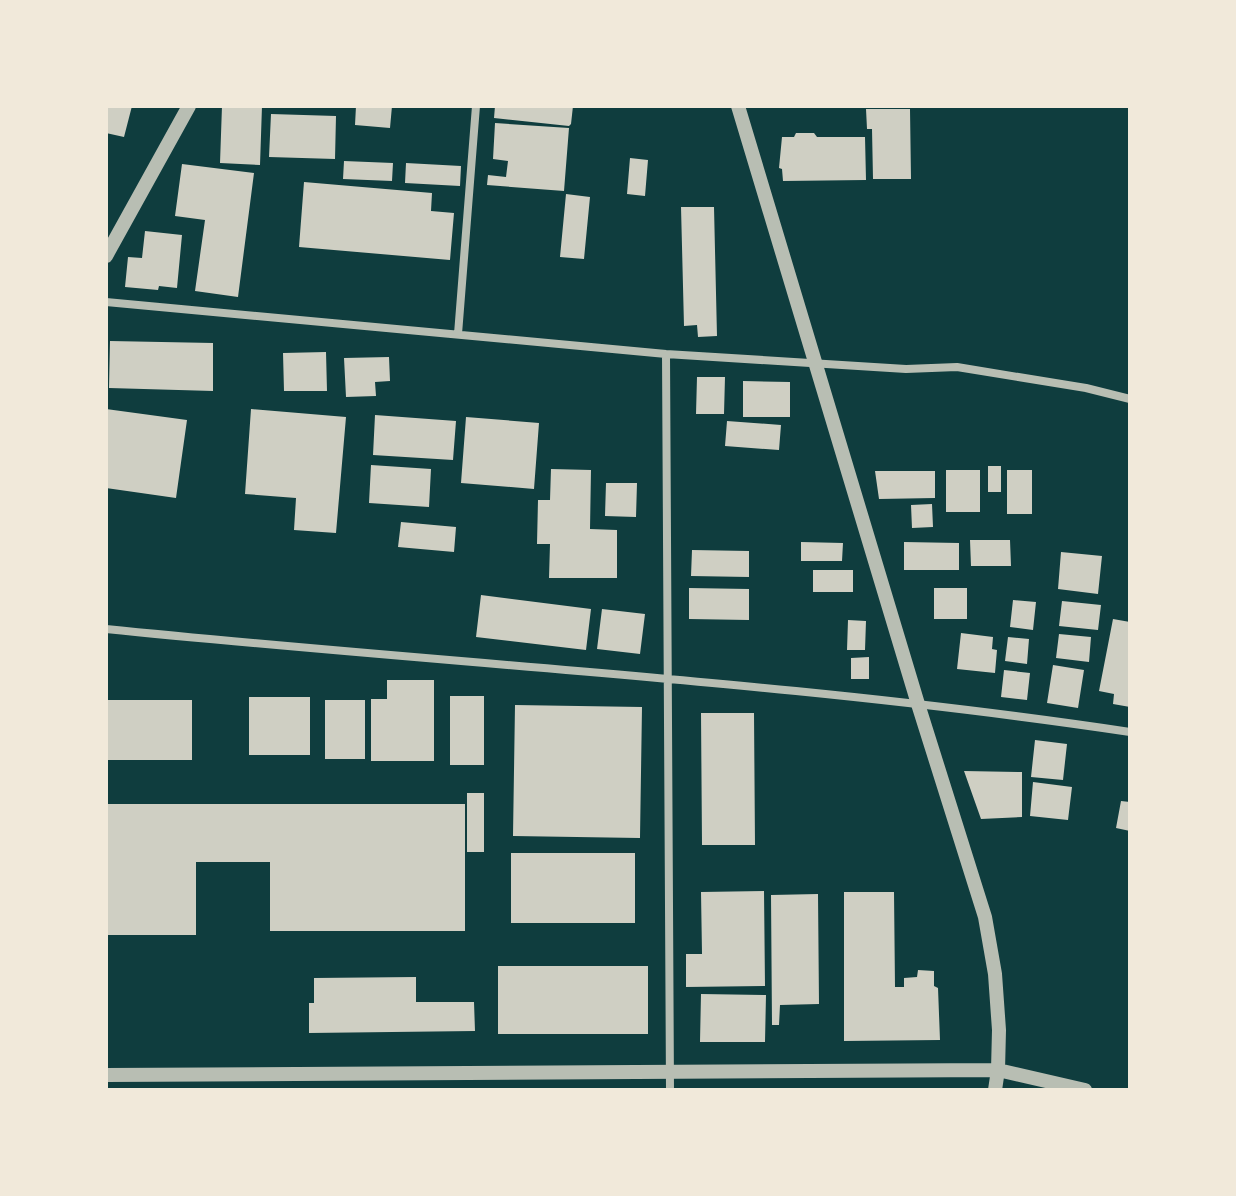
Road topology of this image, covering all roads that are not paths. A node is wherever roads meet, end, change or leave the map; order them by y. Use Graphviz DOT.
graph roads {
  1 [pos="189,106"];
  2 [pos="476,106"];
  3 [pos="738,106"];
  4 [pos="106,256"];
  5 [pos="106,302"];
  6 [pos="458,334"];
  7 [pos="666,354"];
  8 [pos="815,364"];
  9 [pos="1130,399"];
  10 [pos="106,629"];
  11 [pos="668,678"];
  12 [pos="918,704"];
  13 [pos="1130,732"];
  14 [pos="998,1070"];
  15 [pos="670,1073"];
  16 [pos="106,1075"];
  17 [pos="670,1090"];
  18 [pos="995,1090"];
  19 [pos="1085,1090"];
  1 -- 4 [label="street"];
  2 -- 6 [label="street"];
  3 -- 8 [label="street"];
  5 -- 6 [label="street"];
  6 -- 7 [label="street"];
  7 -- 8 [label="street"];
  7 -- 11 [label="street"];
  8 -- 9 [label="street"];
  8 -- 12 [label="street"];
  10 -- 11 [label="street"];
  11 -- 12 [label="street"];
  11 -- 15 [label="street"];
  12 -- 13 [label="street"];
  12 -- 14 [label="street"];
  14 -- 15 [label="street"];
  14 -- 18 [label="street"];
  14 -- 19 [label="street"];
  15 -- 16 [label="street"];
  15 -- 17 [label="street"];
}
